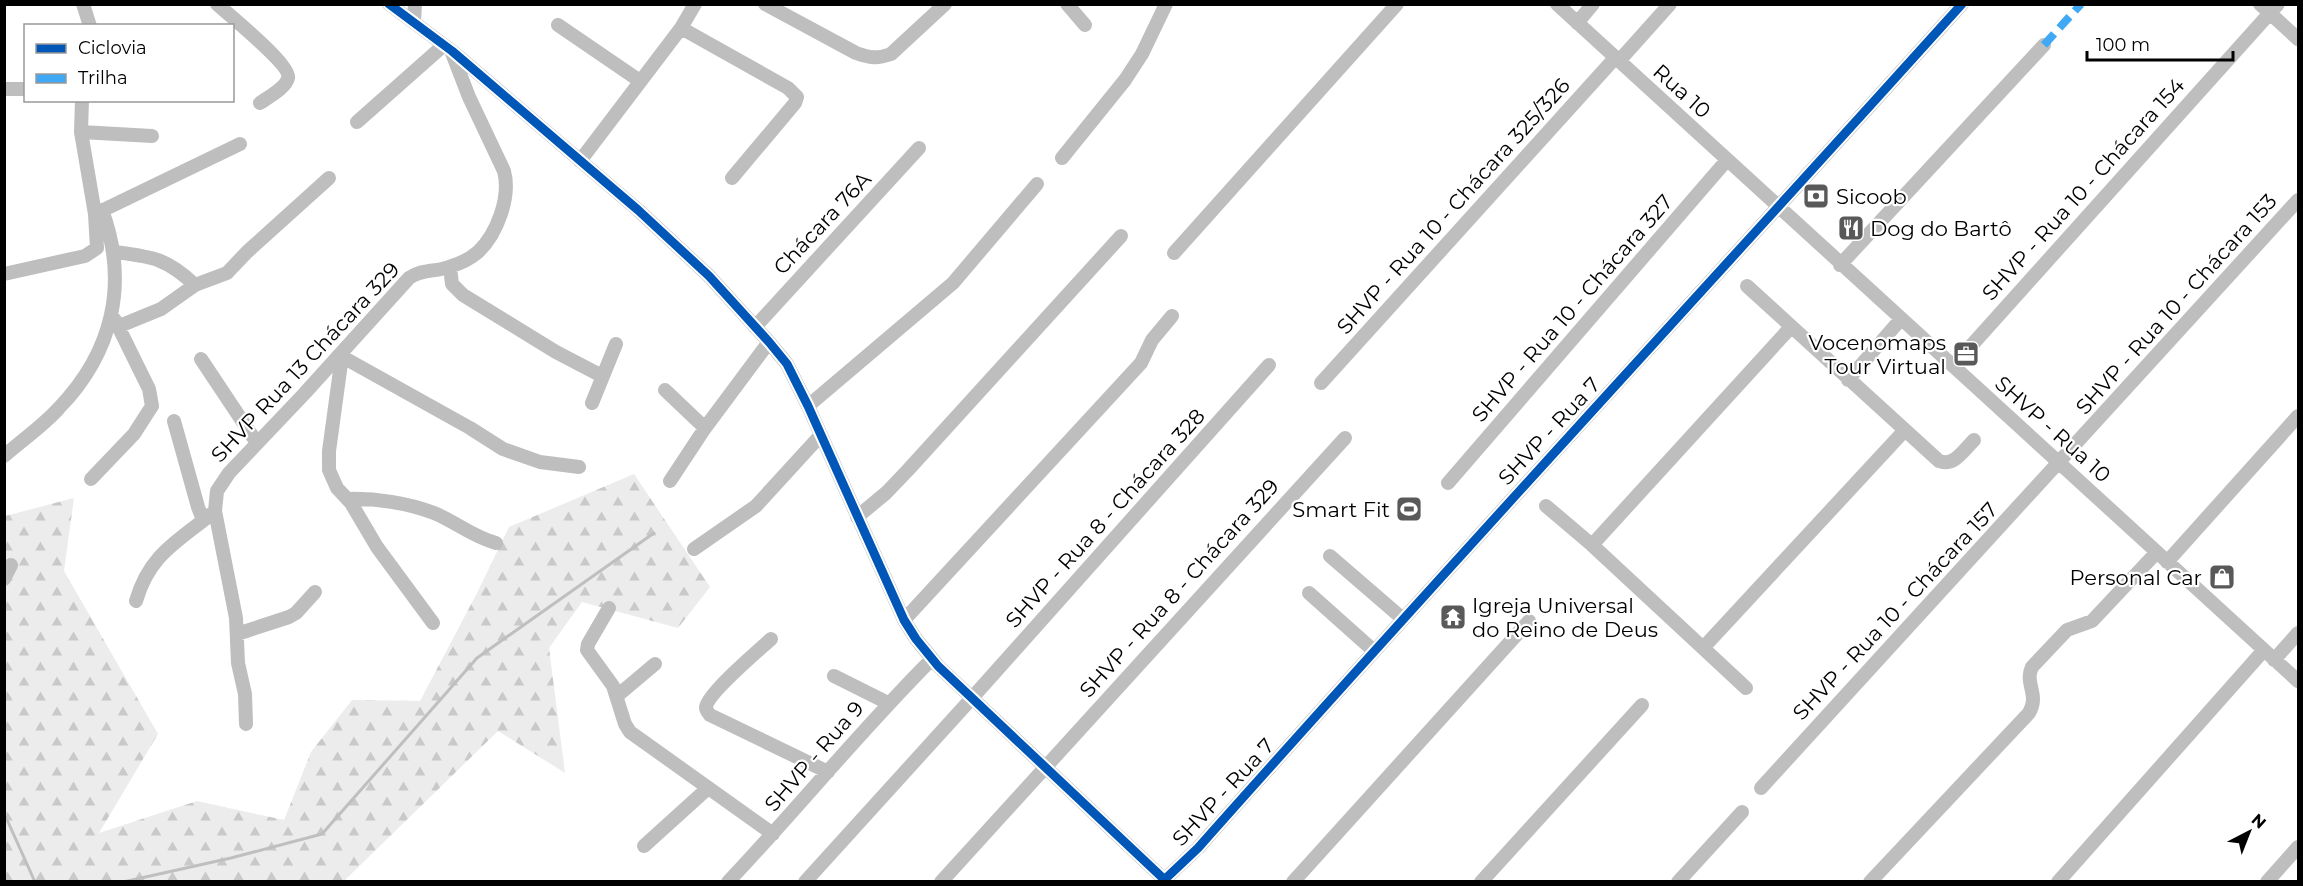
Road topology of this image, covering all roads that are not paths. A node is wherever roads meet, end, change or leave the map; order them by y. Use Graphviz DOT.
graph roads {
  1 [pos="83,4"];
  2 [pos="217,4"];
  3 [pos="389,4"];
  4 [pos="415,4"];
  5 [pos="765,4"];
  6 [pos="945,4"];
  7 [pos="1067,4"];
  8 [pos="1166,4"];
  9 [pos="1397,4"];
  10 [pos="1557,4"];
  11 [pos="1593,4"];
  12 [pos="1670,4"];
  13 [pos="1962,4"];
  14 [pos="690,5"];
  15 [pos="2269,7"];
  16 [pos="414,22"];
  17 [pos="1577,23"];
  18 [pos="89,24"];
  19 [pos="558,25"];
  20 [pos="1085,25"];
  21 [pos="683,26"];
  22 [pos="2298,39"];
  23 [pos="2044,45"];
  24 [pos="448,48"];
  25 [pos="1617,60"];
  26 [pos="640,81"];
  27 [pos="4,89"];
  28 [pos="24,89"];
  29 [pos="82,102"];
  30 [pos="260,103"];
  31 [pos="357,122"];
  32 [pos="81,132"];
  33 [pos="152,136"];
  34 [pos="240,144"];
  35 [pos="920,148"];
  36 [pos="1062,158"];
  37 [pos="1727,160"];
  38 [pos="580,161"];
  39 [pos="329,178"];
  40 [pos="732,178"];
  41 [pos="1037,184"];
  42 [pos="2298,200"];
  43 [pos="1779,207"];
  44 [pos="99,212"];
  45 [pos="1121,236"];
  46 [pos="115,252"];
  47 [pos="1174,253"];
  48 [pos="1840,265"];
  49 [pos="450,267"];
  50 [pos="4,274"];
  51 [pos="195,285"];
  52 [pos="1748,286"];
  53 [pos="112,313"];
  54 [pos="1172,316"];
  55 [pos="1901,319"];
  56 [pos="117,327"];
  57 [pos="755,327"];
  58 [pos="1791,327"];
  59 [pos="769,342"];
  60 [pos="616,344"];
  61 [pos="341,356"];
  62 [pos="201,359"];
  63 [pos="1269,365"];
  64 [pos="1953,366"];
  65 [pos="602,376"];
  66 [pos="1848,380"];
  67 [pos="1321,383"];
  68 [pos="665,390"];
  69 [pos="592,404"];
  70 [pos="808,406"];
  71 [pos="2298,416"];
  72 [pos="174,421"];
  73 [pos="705,428"];
  74 [pos="1905,430"];
  75 [pos="820,436"];
  76 [pos="1345,438"];
  77 [pos="1974,440"];
  78 [pos="257,442"];
  79 [pos="4,456"];
  80 [pos="2060,463"];
  81 [pos="579,467"];
  82 [pos="91,479"];
  83 [pos="670,481"];
  84 [pos="1448,483"];
  85 [pos="347,499"];
  86 [pos="1546,506"];
  87 [pos="214,511"];
  88 [pos="857,517"];
  89 [pos="204,520"];
  90 [pos="496,543"];
  91 [pos="1592,545"];
  92 [pos="694,549"];
  93 [pos="1330,556"];
  94 [pos="2162,557"];
  95 [pos="11,566"];
  96 [pos="4,579"];
  97 [pos="315,592"];
  98 [pos="1309,593"];
  99 [pos="136,601"];
  100 [pos="609,608"];
  101 [pos="1403,619"];
  102 [pos="904,620"];
  103 [pos="1529,621"];
  104 [pos="433,623"];
  105 [pos="2298,633"];
  106 [pos="237,634"];
  107 [pos="771,639"];
  108 [pos="1704,648"];
  109 [pos="1374,651"];
  110 [pos="2269,655"];
  111 [pos="932,659"];
  112 [pos="655,664"];
  113 [pos="834,676"];
  114 [pos="2298,681"];
  115 [pos="1746,688"];
  116 [pos="617,696"];
  117 [pos="972,698"];
  118 [pos="888,703"];
  119 [pos="1642,705"];
  120 [pos="246,724"];
  121 [pos="1045,766"];
  122 [pos="828,772"];
  123 [pos="1761,788"];
  124 [pos="707,789"];
  125 [pos="1742,812"];
  126 [pos="773,834"];
  127 [pos="644,846"];
  128 [pos="2298,848"];
  129 [pos="1164,881"];
  130 [pos="728,882"];
  131 [pos="805,882"];
  132 [pos="941,882"];
  133 [pos="1293,882"];
  134 [pos="1481,882"];
  135 [pos="1678,882"];
  136 [pos="1870,882"];
  137 [pos="2058,882"];
  138 [pos="2267,882"];
  1 -- 18 [label="street"];
  2 -- 30 [label="street"];
  3 -- 16 [label="street"];
  4 -- 16 [label="street"];
  5 -- 6 [label="street"];
  7 -- 20 [label="street"];
  8 -- 36 [label="street"];
  9 -- 47 [label="street"];
  10 -- 17 [label="street, Rua 10"];
  11 -- 17 [label="street"];
  12 -- 25 [label="street, SHVP - Rua 10 - Chácara 325/326"];
  13 -- 43 [label="street, SHVP - Rua 7"];
  14 -- 21 [label="street"];
  15 -- 22 [label="street"];
  15 -- 64 [label="street, SHVP - Rua 10 - Chácara 154"];
  16 -- 24 [label="street"];
  17 -- 25 [label="street, Rua 10"];
  19 -- 26 [label="street"];
  21 -- 26 [label="street"];
  21 -- 40 [label="street"];
  23 -- 48 [label="street"];
  24 -- 31 [label="street"];
  24 -- 38 [label="street"];
  24 -- 49 [label="street"];
  25 -- 37 [label="street, Rua 10"];
  25 -- 67 [label="street, SHVP - Rua 10 - Chácara 325/326"];
  26 -- 38 [label="street"];
  27 -- 28 [label="street"];
  29 -- 32 [label="street"];
  32 -- 33 [label="street"];
  32 -- 44 [label="street"];
  34 -- 44 [label="street"];
  35 -- 57 [label="street, Chácara 76A"];
  37 -- 43 [label="street, Rua 10"];
  37 -- 84 [label="street, SHVP - Rua 10 - Chácara 327"];
  38 -- 57 [label="street"];
  39 -- 51 [label="street"];
  41 -- 70 [label="street"];
  42 -- 80 [label="street, SHVP - Rua 10 - Chácara 153"];
  43 -- 48 [label="street, SHVP - Rua 10"];
  43 -- 101 [label="street, SHVP - Rua 7"];
  44 -- 46 [label="street"];
  44 -- 50 [label="street"];
  45 -- 88 [label="street"];
  46 -- 51 [label="street"];
  46 -- 53 [label="street"];
  48 -- 55 [label="street, SHVP - Rua 10"];
  49 -- 61 [label="street, SHVP Rua 13 Chácara 329"];
  49 -- 65 [label="street"];
  51 -- 56 [label="street"];
  52 -- 58 [label="street"];
  53 -- 56 [label="street"];
  53 -- 79 [label="street"];
  54 -- 102 [label="street"];
  55 -- 64 [label="street, SHVP - Rua 10"];
  55 -- 66 [label="street"];
  56 -- 82 [label="street"];
  57 -- 59 [label="street"];
  58 -- 66 [label="street"];
  58 -- 91 [label="street"];
  59 -- 70 [label="street"];
  59 -- 73 [label="street"];
  60 -- 65 [label="street"];
  61 -- 78 [label="street, SHVP Rua 13 Chácara 329"];
  61 -- 81 [label="street"];
  61 -- 85 [label="street"];
  62 -- 78 [label="street"];
  63 -- 117 [label="street, SHVP - Rua 8 - Chácara 328"];
  64 -- 80 [label="street, SHVP - Rua 10"];
  65 -- 69 [label="street"];
  66 -- 74 [label="street"];
  68 -- 73 [label="street"];
  70 -- 75 [label="street"];
  71 -- 94 [label="street"];
  72 -- 89 [label="street"];
  73 -- 83 [label="street"];
  74 -- 77 [label="street"];
  74 -- 108 [label="street"];
  75 -- 88 [label="street"];
  75 -- 92 [label="street"];
  76 -- 121 [label="street, SHVP - Rua 8 - Chácara 329"];
  78 -- 87 [label="street, SHVP Rua 13 Chácara 329"];
  80 -- 94 [label="street, SHVP - Rua 10"];
  80 -- 123 [label="street, SHVP - Rua 10 - Chácara 157"];
  85 -- 90 [label="street"];
  85 -- 104 [label="street"];
  86 -- 91 [label="street"];
  87 -- 89 [label="street"];
  87 -- 106 [label="street"];
  88 -- 102 [label="street"];
  89 -- 99 [label="street"];
  91 -- 108 [label="street"];
  93 -- 101 [label="street"];
  94 -- 110 [label="street, SHVP - Rua 10"];
  94 -- 136 [label="street"];
  95 -- 96 [label="street"];
  97 -- 106 [label="street"];
  98 -- 109 [label="street"];
  100 -- 116 [label="street"];
  101 -- 109 [label="street, SHVP - Rua 7"];
  102 -- 111 [label="street"];
  103 -- 133 [label="street"];
  105 -- 110 [label="street"];
  106 -- 120 [label="street"];
  107 -- 122 [label="street"];
  108 -- 115 [label="street"];
  109 -- 129 [label="street, SHVP - Rua 7"];
  110 -- 114 [label="street, SHVP - Rua 10"];
  110 -- 137 [label="street"];
  111 -- 117 [label="street"];
  111 -- 118 [label="street, SHVP - Rua 9"];
  112 -- 116 [label="street"];
  113 -- 118 [label="street"];
  116 -- 124 [label="street"];
  117 -- 121 [label="street"];
  117 -- 131 [label="street, SHVP - Rua 8 - Chácara 328"];
  118 -- 122 [label="street, SHVP - Rua 9"];
  119 -- 134 [label="street"];
  121 -- 129 [label="street"];
  121 -- 132 [label="street, SHVP - Rua 8 - Chácara 329"];
  122 -- 126 [label="street, SHVP - Rua 9"];
  124 -- 126 [label="street"];
  124 -- 127 [label="street"];
  125 -- 135 [label="street"];
  126 -- 130 [label="street, SHVP - Rua 9"];
  128 -- 138 [label="street"];
}
